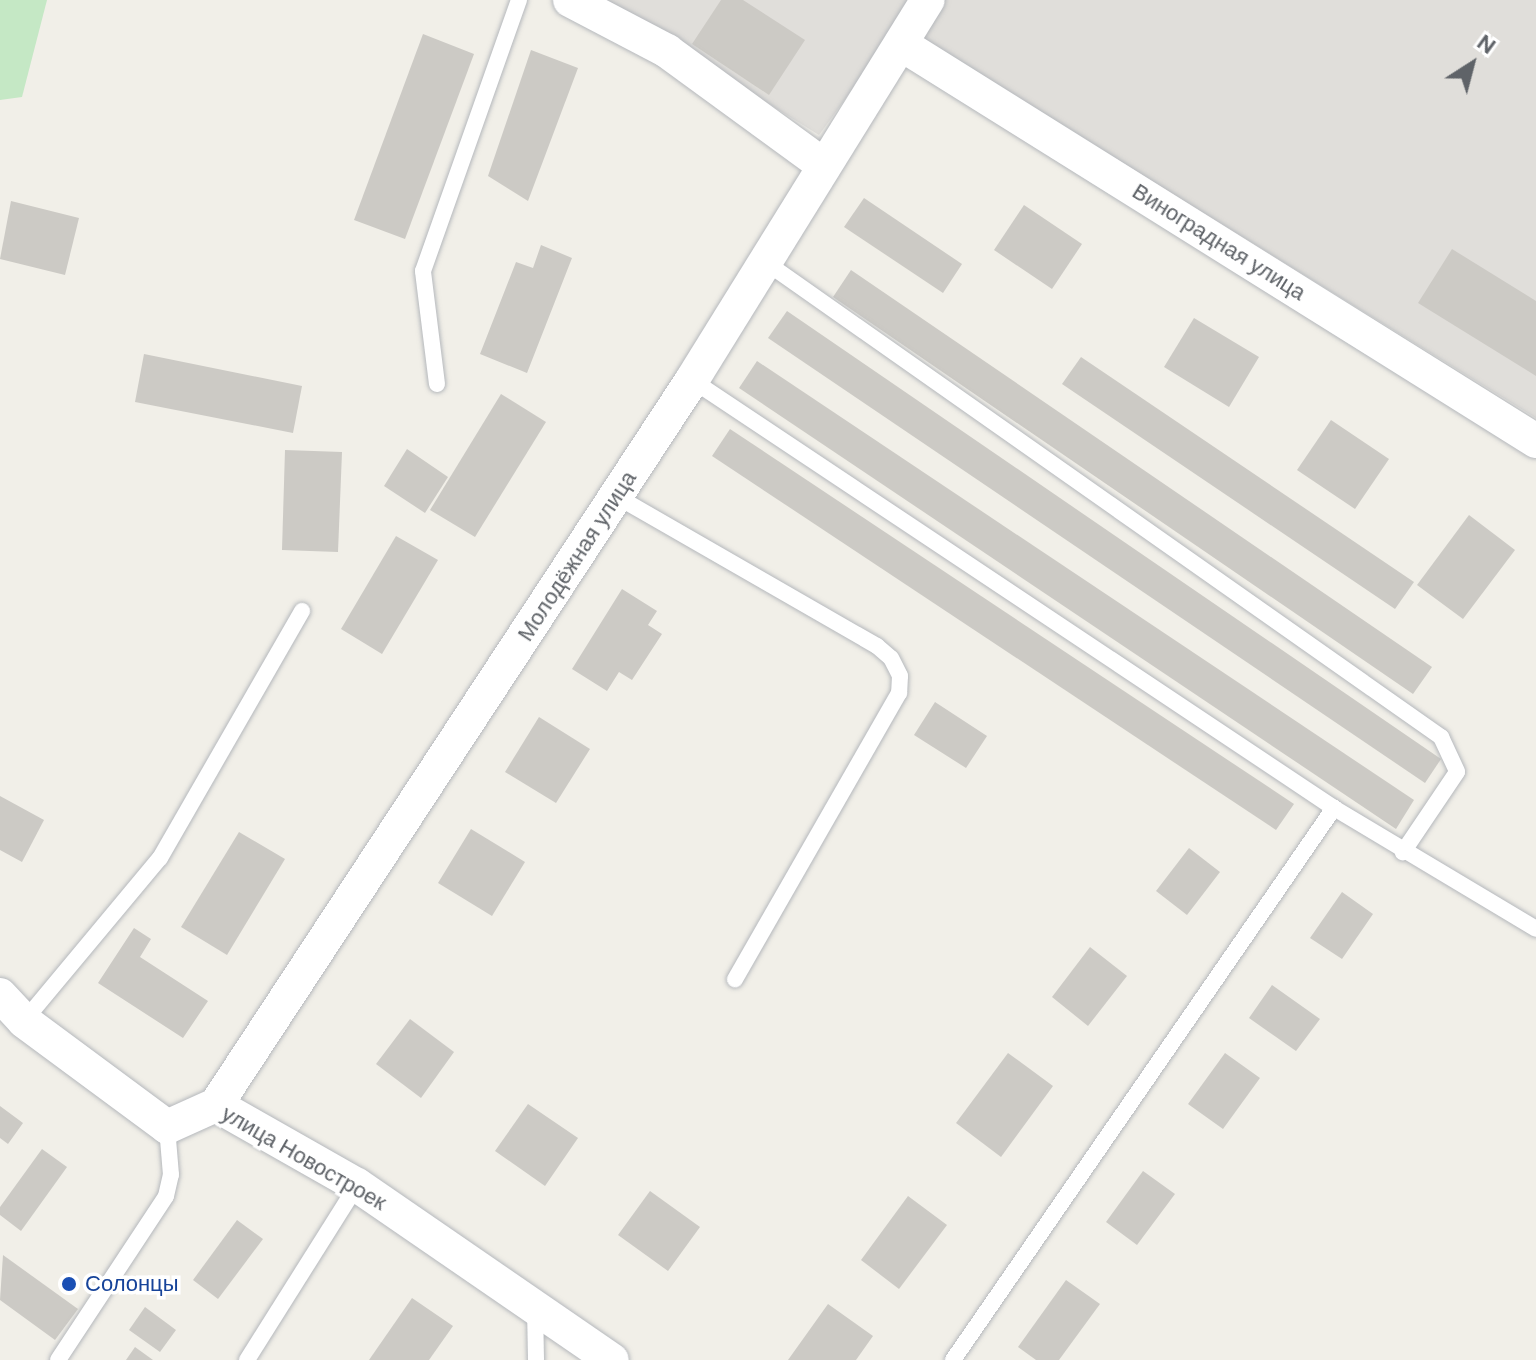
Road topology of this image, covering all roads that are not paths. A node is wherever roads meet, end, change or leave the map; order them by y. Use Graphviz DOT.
graph roads {
  1 [pos="519,0"];
  2 [pos="570,0"];
  3 [pos="928,0"];
  4 [pos="901,44"];
  5 [pos="822,164"];
  6 [pos="763,261"];
  7 [pos="692,380"];
  8 [pos="437,384"];
  9 [pos="1536,441"];
  10 [pos="616,496"];
  11 [pos="302,611"];
  12 [pos="1334,808"];
  13 [pos="1403,852"];
  14 [pos="1536,929"];
  15 [pos="735,979"];
  16 [pos="0,995"];
  17 [pos="24,1021"];
  18 [pos="216,1105"];
  19 [pos="167,1127"];
  20 [pos="357,1185"];
  21 [pos="535,1305"];
  22 [pos="58,1360"];
  23 [pos="247,1360"];
  24 [pos="536,1360"];
  25 [pos="612,1360"];
  26 [pos="953,1360"];
  1 -- 8 [label="lane"];
  2 -- 5 [label="street"];
  3 -- 4 [label="street, Молодёжная улица"];
  4 -- 5 [label="street, Молодёжная улица"];
  4 -- 9 [label="street, Виноградная улица"];
  5 -- 6 [label="street, Молодёжная улица"];
  6 -- 7 [label="street, Молодёжная улица"];
  6 -- 13 [label="lane"];
  7 -- 10 [label="street, Молодёжная улица"];
  7 -- 12 [label="lane"];
  10 -- 15 [label="lane"];
  10 -- 18 [label="street, Молодёжная улица"];
  11 -- 17 [label="lane"];
  12 -- 13 [label="lane"];
  12 -- 26 [label="lane"];
  13 -- 14 [label="lane"];
  16 -- 17 [label="street"];
  17 -- 19 [label="street"];
  18 -- 19 [label="street, улица Новостроек"];
  18 -- 20 [label="street, улица Новостроек"];
  19 -- 22 [label="lane"];
  20 -- 21 [label="street, улица Новостроек"];
  20 -- 23 [label="lane"];
  21 -- 24 [label="lane"];
  21 -- 25 [label="street, улица Новостроек"];
}
